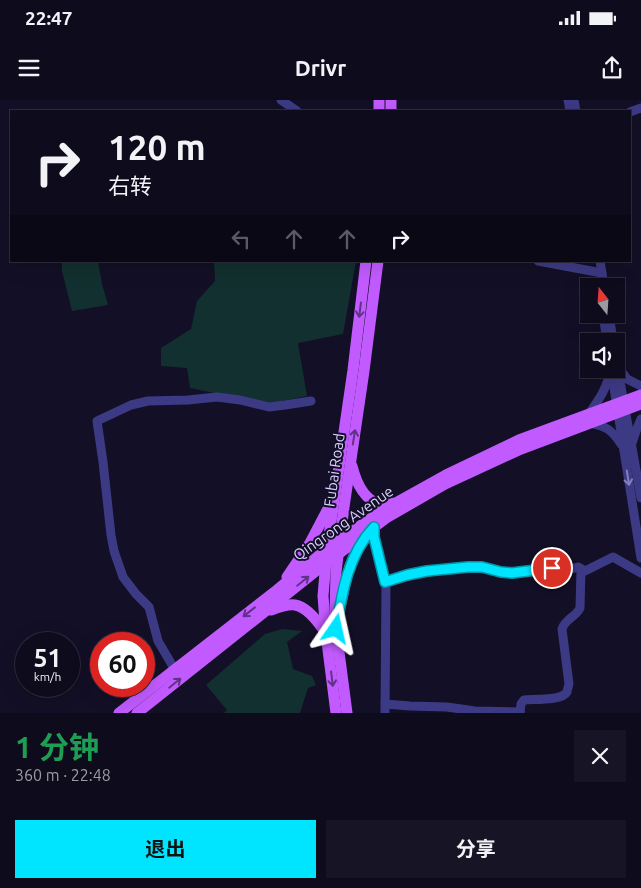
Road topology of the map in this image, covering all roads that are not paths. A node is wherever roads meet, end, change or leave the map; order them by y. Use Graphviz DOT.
graph roads {
  1 [pos="285,101"];
  2 [pos="296,110"];
  3 [pos="366,262"];
  4 [pos="378,262"];
  5 [pos="543,262"];
  6 [pos="594,262"];
  7 [pos="600,262"];
  8 [pos="599,273"];
  9 [pos="599,278"];
  10 [pos="601,278"];
  11 [pos="625,377"];
  12 [pos="609,378"];
  13 [pos="616,378"];
  14 [pos="641,386"];
  15 [pos="641,395"];
  16 [pos="310,401"];
  17 [pos="641,404"];
  18 [pos="621,407"];
  19 [pos="588,419"];
  20 [pos="641,419"];
  21 [pos="628,447"];
  22 [pos="350,458"];
  23 [pos="336,489"];
  24 [pos="641,498"];
  25 [pos="396,502"];
  26 [pos="373,528"];
  27 [pos="339,541"];
  28 [pos="327,549"];
  29 [pos="338,554"];
  30 [pos="641,558"];
  31 [pos="326,563"];
  32 [pos="581,569"];
  33 [pos="641,573"];
  34 [pos="385,582"];
  35 [pos="277,590"];
  36 [pos="264,612"];
  37 [pos="331,631"];
  38 [pos="175,670"];
  39 [pos="385,708"];
  40 [pos="119,713"];
  41 [pos="137,713"];
  42 [pos="336,713"];
  43 [pos="347,713"];
  44 [pos="520,713"];
  1 -- 2 [label="street"];
  3 -- 23 [label="main road, Fubai Road, one-way"];
  22 -- 4 [label="main road, Fubai Road, one-way"];
  5 -- 8 [label="street"];
  6 -- 8 [label="street"];
  7 -- 8 [label="street"];
  8 -- 9 [label="street"];
  8 -- 10 [label="street"];
  11 -- 14 [label="street"];
  12 -- 19 [label="street"];
  13 -- 18 [label="street"];
  15 -- 18 [label="main road, Qingrong Avenue"];
  16 -- 38 [label="street"];
  17 -- 18 [label="main road, Qingrong Avenue"];
  18 -- 19 [label="main road, Qingrong Avenue"];
  18 -- 21 [label="street"];
  19 -- 21 [label="street"];
  19 -- 25 [label="main road, Qingrong Avenue"];
  19 -- 26 [label="main road, Qingrong Avenue"];
  20 -- 21 [label="street"];
  21 -- 24 [label="street"];
  21 -- 30 [label="street, one-way"];
  22 -- 25 [label="main road"];
  22 -- 27 [label="main road, Fubai Road"];
  23 -- 28 [label="main road, Fubai Road"];
  23 -- 35 [label="main road"];
  25 -- 27 [label="main road, Qingrong Avenue"];
  26 -- 29 [label="main road, Qingrong Avenue"];
  26 -- 34 [label="street"];
  26 -- 37 [label="main road"];
  27 -- 28 [label="main road, Qingrong Avenue"];
  27 -- 29 [label="main road, Fubai Road"];
  28 -- 31 [label="main road, Fubai Road"];
  28 -- 35 [label="main road, Qingrong Avenue"];
  29 -- 31 [label="main road, Qingrong Avenue"];
  29 -- 37 [label="main road, Fubai Road"];
  36 -- 31 [label="main road, Qingrong Avenue, one-way"];
  31 -- 37 [label="main road, Fubai Road"];
  32 -- 33 [label="street"];
  32 -- 34 [label="street"];
  32 -- 44 [label="street"];
  34 -- 39 [label="street"];
  35 -- 38 [label="main road, Qingrong Avenue, one-way"];
  36 -- 37 [label="main road"];
  41 -- 36 [label="main road, Qingrong Avenue, one-way"];
  37 -- 42 [label="main road, Fubai Road, one-way"];
  37 -- 43 [label="main road, Fubai Road"];
  38 -- 40 [label="main road, Qingrong Avenue"];
  39 -- 44 [label="street"];
}
